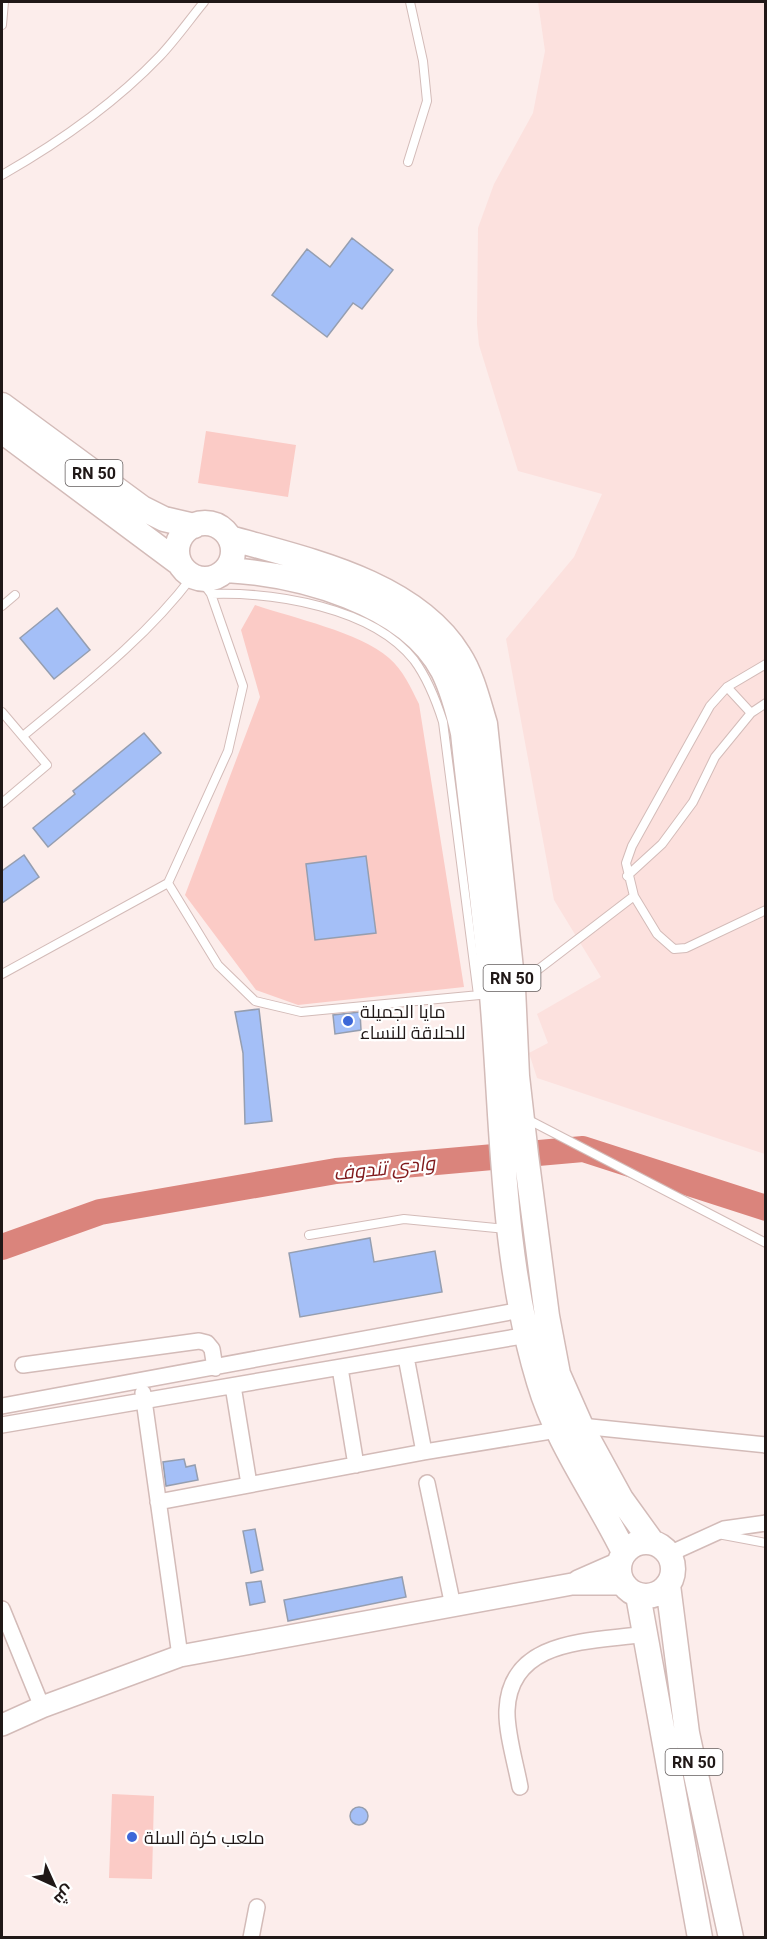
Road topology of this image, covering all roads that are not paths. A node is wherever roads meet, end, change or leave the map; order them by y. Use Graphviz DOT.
graph roads {
  1 [pos="4,2"];
  2 [pos="204,2"];
  3 [pos="410,2"];
  4 [pos="2,25"];
  5 [pos="408,162"];
  6 [pos="2,175"];
  7 [pos="2,405"];
  8 [pos="2,431"];
  9 [pos="194,526"];
  10 [pos="230,538"];
  11 [pos="226,570"];
  12 [pos="195,578"];
  13 [pos="15,595"];
  14 [pos="2,606"];
  15 [pos="765,664"];
  16 [pos="728,687"];
  17 [pos="765,703"];
  18 [pos="2,712"];
  19 [pos="751,713"];
  20 [pos="23,736"];
  21 [pos="2,803"];
  22 [pos="627,876"];
  23 [pos="168,883"];
  24 [pos="634,896"];
  25 [pos="765,910"];
  26 [pos="2,974"];
  27 [pos="495,992"];
  28 [pos="521,1116"];
  29 [pos="511,1230"];
  30 [pos="309,1235"];
  31 [pos="765,1242"];
  32 [pos="521,1310"];
  33 [pos="550,1331"];
  34 [pos="526,1335"];
  35 [pos="406,1357"];
  36 [pos="23,1365"];
  37 [pos="215,1368"];
  38 [pos="340,1368"];
  39 [pos="141,1381"];
  40 [pos="233,1386"];
  41 [pos="144,1400"];
  42 [pos="2,1406"];
  43 [pos="2,1425"];
  44 [pos="581,1426"];
  45 [pos="556,1430"];
  46 [pos="765,1445"];
  47 [pos="424,1452"];
  48 [pos="356,1465"];
  49 [pos="427,1483"];
  50 [pos="249,1485"];
  51 [pos="158,1502"];
  52 [pos="765,1523"];
  53 [pos="714,1532"];
  54 [pos="765,1543"];
  55 [pos="660,1548"];
  56 [pos="626,1574"];
  57 [pos="668,1585"];
  58 [pos="453,1606"];
  59 [pos="2,1609"];
  60 [pos="645,1634"];
  61 [pos="180,1656"];
  62 [pos="42,1707"];
  63 [pos="2,1725"];
  64 [pos="520,1788"];
  65 [pos="257,1907"];
  66 [pos="251,1938"];
  67 [pos="700,1938"];
  68 [pos="730,1938"];
  1 -- 4 [label="lane"];
  2 -- 6 [label="lane"];
  3 -- 5 [label="lane"];
  7 -- 9 [label="main road, RN 50"];
  8 -- 12 [label="main road, RN 50"];
  9 -- 10 [label="main road"];
  9 -- 12 [label="main road"];
  10 -- 11 [label="main road"];
  10 -- 27 [label="main road, RN 50"];
  11 -- 12 [label="main road"];
  11 -- 27 [label="main road, RN 50"];
  12 -- 20 [label="lane"];
  12 -- 23 [label="lane"];
  12 -- 27 [label="lane"];
  13 -- 14 [label="lane"];
  15 -- 16 [label="lane"];
  16 -- 19 [label="lane"];
  16 -- 22 [label="lane"];
  17 -- 19 [label="lane"];
  18 -- 20 [label="lane"];
  19 -- 22 [label="lane"];
  20 -- 21 [label="lane"];
  22 -- 24 [label="lane"];
  23 -- 26 [label="lane"];
  23 -- 27 [label="lane"];
  24 -- 25 [label="lane"];
  24 -- 27 [label="lane"];
  27 -- 28 [label="main road, RN 50"];
  27 -- 29 [label="main road, RN 50"];
  28 -- 31 [label="lane"];
  28 -- 33 [label="main road, RN 50"];
  29 -- 30 [label="lane"];
  29 -- 32 [label="main road, RN 50"];
  32 -- 34 [label="main road, RN 50"];
  32 -- 37 [label="street"];
  33 -- 34 [label="street"];
  33 -- 44 [label="main road, RN 50"];
  34 -- 35 [label="street"];
  34 -- 45 [label="main road, RN 50"];
  35 -- 38 [label="street"];
  35 -- 47 [label="street"];
  36 -- 37 [label="street"];
  37 -- 39 [label="street"];
  38 -- 40 [label="street"];
  38 -- 48 [label="street"];
  39 -- 41 [label="street"];
  39 -- 42 [label="street"];
  40 -- 41 [label="street"];
  40 -- 50 [label="street"];
  41 -- 43 [label="street"];
  41 -- 51 [label="street"];
  44 -- 45 [label="street"];
  44 -- 46 [label="street"];
  44 -- 55 [label="main road, RN 50"];
  45 -- 47 [label="street"];
  45 -- 56 [label="main road, RN 50"];
  47 -- 48 [label="street"];
  48 -- 50 [label="street"];
  49 -- 58 [label="street"];
  50 -- 51 [label="street"];
  51 -- 61 [label="street"];
  52 -- 53 [label="street"];
  53 -- 54 [label="lane"];
  53 -- 55 [label="street"];
  55 -- 56 [label="main road"];
  55 -- 57 [label="main road"];
  56 -- 57 [label="main road"];
  56 -- 58 [label="main road"];
  56 -- 60 [label="main road, RN 50"];
  57 -- 68 [label="main road, RN 50"];
  58 -- 61 [label="main road"];
  59 -- 62 [label="street"];
  60 -- 64 [label="street"];
  60 -- 67 [label="main road, RN 50"];
  61 -- 62 [label="main road"];
  62 -- 63 [label="main road"];
  65 -- 66 [label="street"];
}
